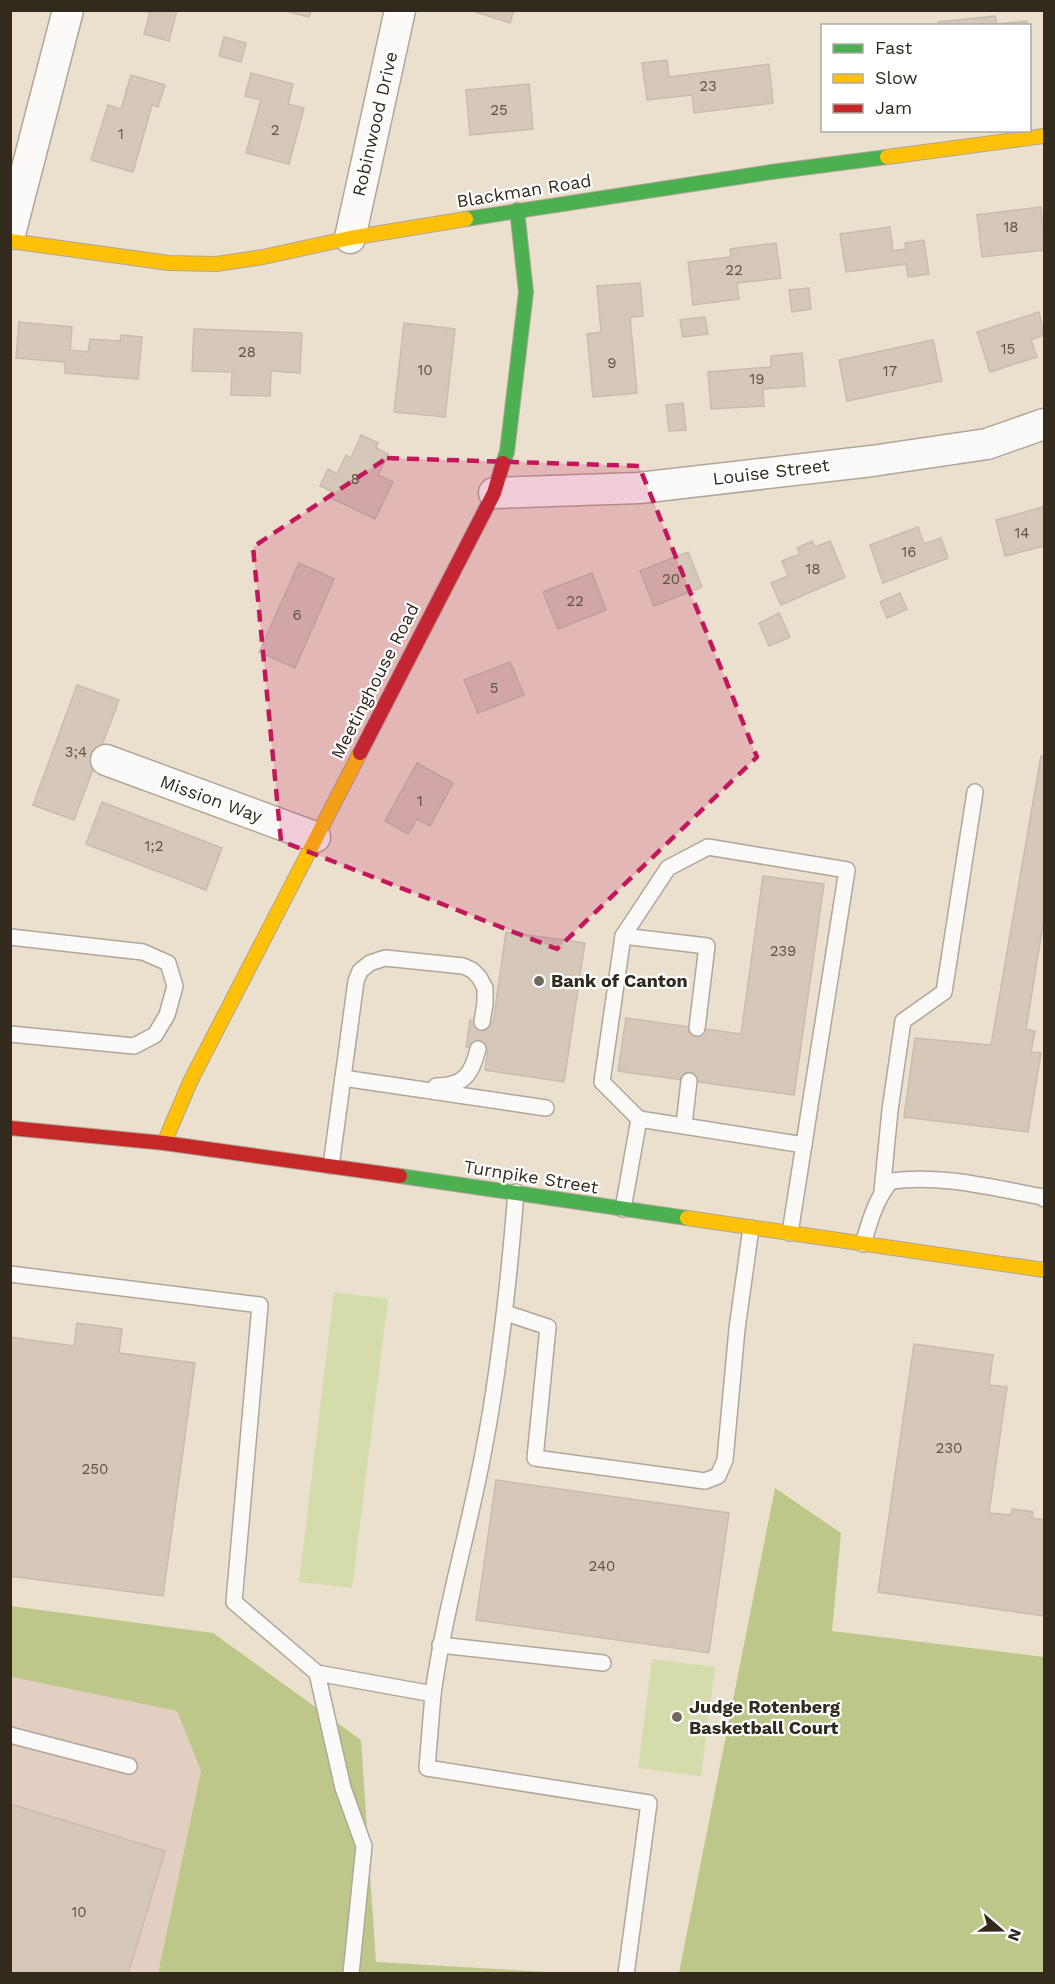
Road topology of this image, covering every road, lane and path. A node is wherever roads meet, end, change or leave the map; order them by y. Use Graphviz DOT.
graph roads {
  1 [pos="68,10"];
  2 [pos="400,10"];
  3 [pos="1044,136"];
  4 [pos="517,210"];
  5 [pos="10,234"];
  6 [pos="350,237"];
  7 [pos="10,241"];
  8 [pos="1044,424"];
  9 [pos="494,493"];
  10 [pos="106,760"];
  11 [pos="975,792"];
  12 [pos="315,837"];
  13 [pos="623,936"];
  14 [pos="10,938"];
  15 [pos="482,1022"];
  16 [pos="697,1028"];
  17 [pos="10,1034"];
  18 [pos="478,1049"];
  19 [pos="343,1078"];
  20 [pos="689,1081"];
  21 [pos="400,1086"];
  22 [pos="546,1108"];
  23 [pos="639,1119"];
  24 [pos="684,1125"];
  25 [pos="10,1128"];
  26 [pos="164,1143"];
  27 [pos="804,1144"];
  28 [pos="331,1166"];
  29 [pos="516,1192"];
  30 [pos="882,1192"];
  31 [pos="1044,1199"];
  32 [pos="623,1209"];
  33 [pos="751,1228"];
  34 [pos="790,1233"];
  35 [pos="863,1244"];
  36 [pos="1044,1270"];
  37 [pos="10,1274"];
  38 [pos="506,1313"];
  39 [pos="440,1645"];
  40 [pos="603,1663"];
  41 [pos="317,1673"];
  42 [pos="433,1694"];
  43 [pos="10,1734"];
  44 [pos="129,1766"];
  45 [pos="351,1974"];
  46 [pos="626,1974"];
  1 -- 5 [label="street"];
  2 -- 6 [label="street, Robinwood Drive"];
  3 -- 4 [label="street, Blackman Road"];
  4 -- 6 [label="street, Blackman Road"];
  4 -- 9 [label="street, Meetinghouse Road"];
  6 -- 7 [label="street, Blackman Road"];
  8 -- 9 [label="street, Louise Street"];
  9 -- 12 [label="street, Meetinghouse Road"];
  10 -- 12 [label="street, Mission Way"];
  11 -- 30 [label="lane"];
  12 -- 26 [label="street, Meetinghouse Road"];
  13 -- 16 [label="lane"];
  13 -- 23 [label="lane"];
  13 -- 27 [label="lane"];
  14 -- 17 [label="lane"];
  15 -- 19 [label="lane"];
  18 -- 21 [label="lane"];
  19 -- 21 [label="lane"];
  19 -- 28 [label="lane"];
  20 -- 24 [label="lane"];
  21 -- 22 [label="lane"];
  23 -- 24 [label="lane"];
  23 -- 32 [label="lane"];
  24 -- 27 [label="lane"];
  25 -- 26 [label="street, Turnpike Street"];
  26 -- 28 [label="street, Turnpike Street"];
  27 -- 34 [label="lane"];
  28 -- 29 [label="street, Turnpike Street"];
  29 -- 32 [label="street, Turnpike Street"];
  29 -- 38 [label="lane"];
  30 -- 31 [label="lane"];
  30 -- 35 [label="lane"];
  32 -- 33 [label="street, Turnpike Street"];
  33 -- 34 [label="street, Turnpike Street"];
  33 -- 38 [label="lane"];
  34 -- 35 [label="street, Turnpike Street"];
  35 -- 36 [label="street, Turnpike Street"];
  37 -- 41 [label="lane"];
  38 -- 39 [label="lane"];
  39 -- 40 [label="lane"];
  39 -- 42 [label="lane"];
  41 -- 42 [label="lane"];
  41 -- 45 [label="lane"];
  42 -- 46 [label="lane"];
  43 -- 44 [label="lane"];
}
